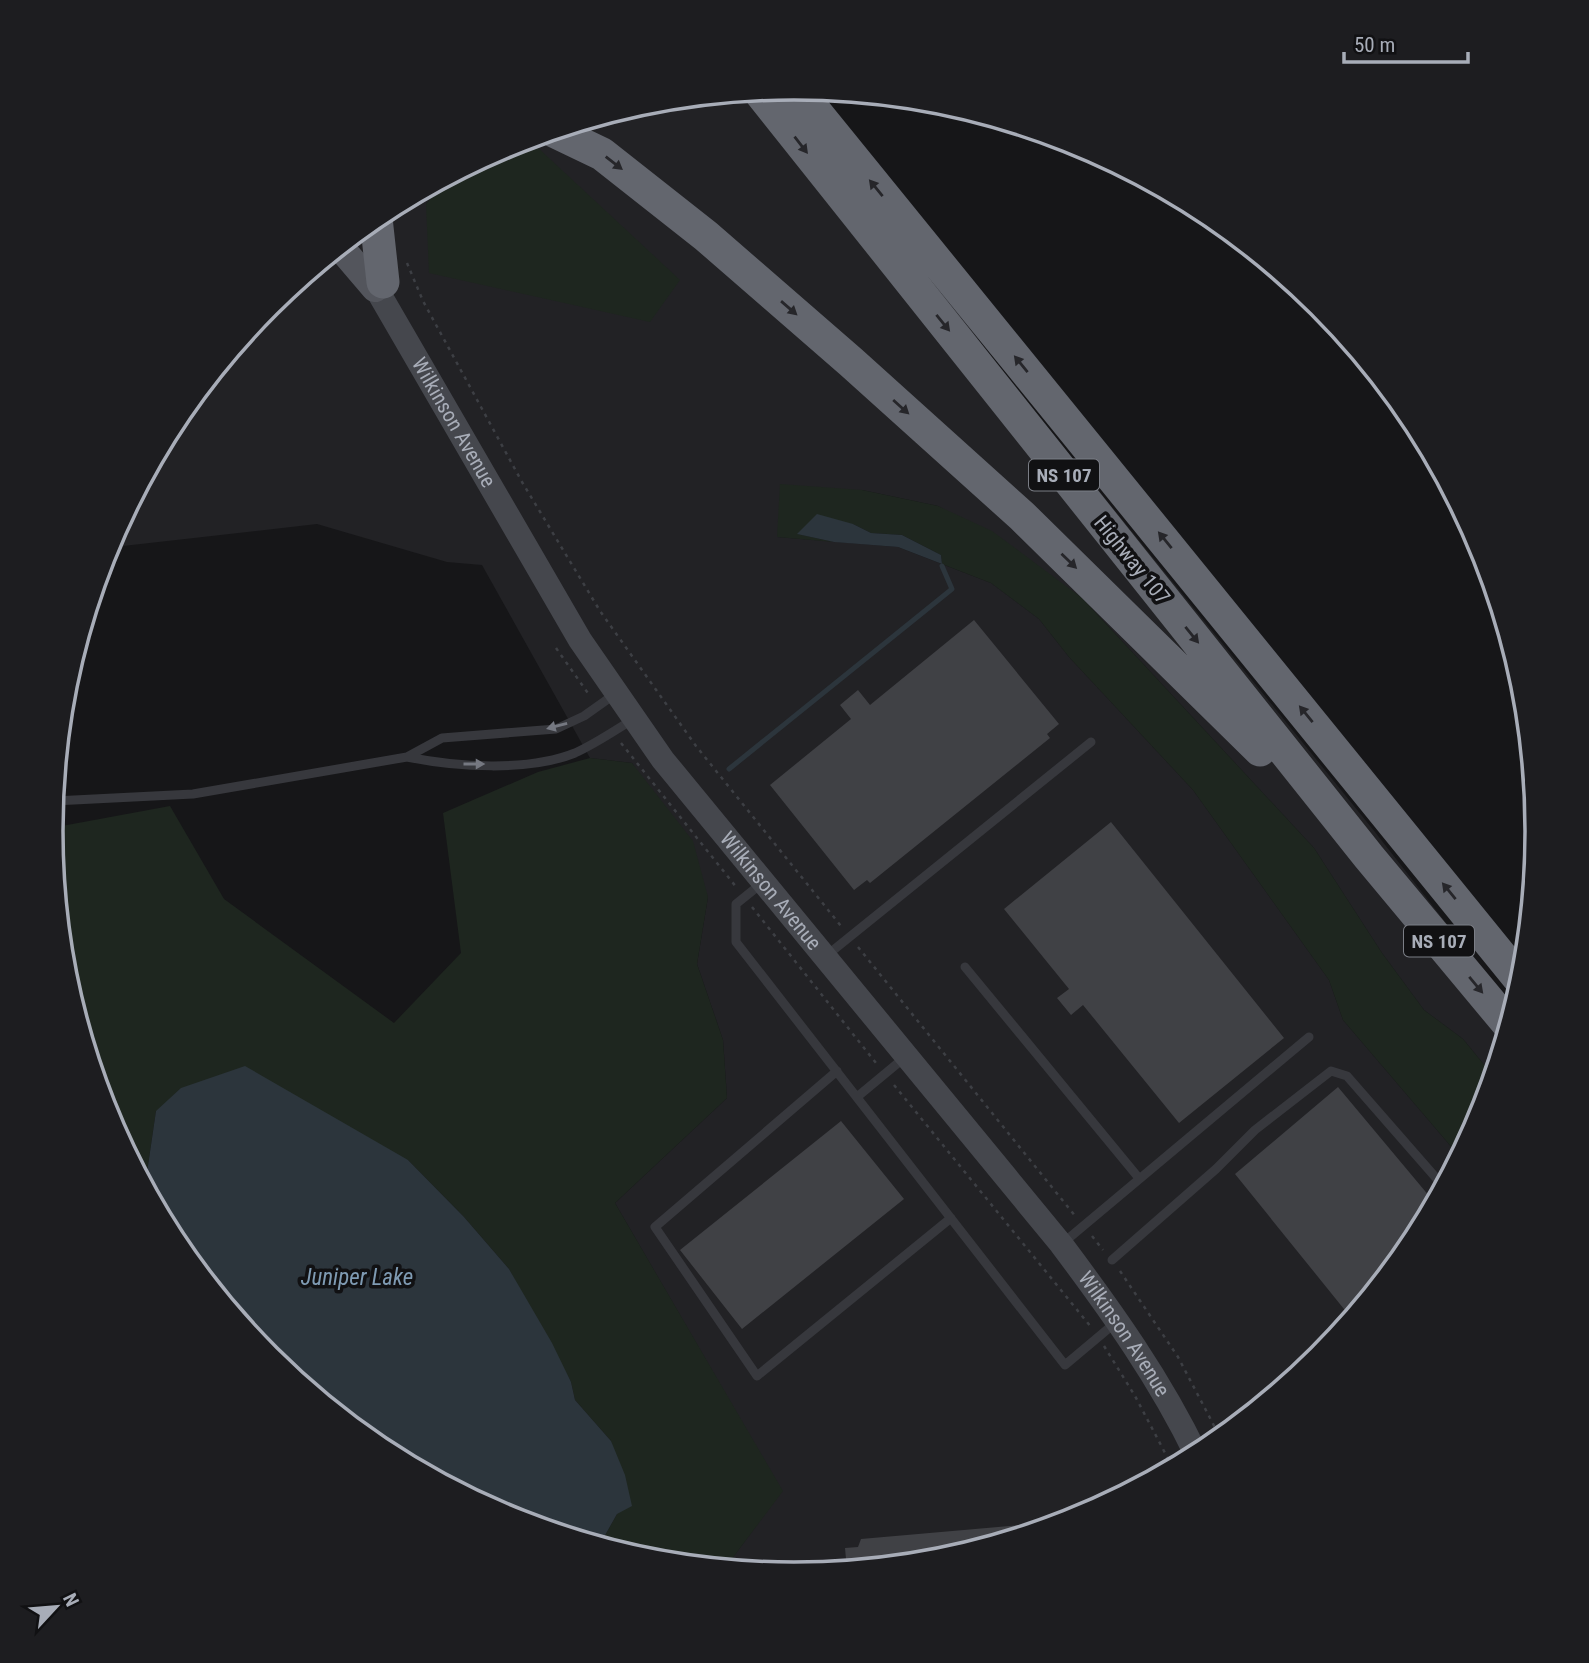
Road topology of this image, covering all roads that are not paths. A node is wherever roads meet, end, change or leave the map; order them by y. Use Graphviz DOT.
graph roads {
  1 [pos="767,101"];
  2 [pos="806,101"];
  3 [pos="565,137"];
  4 [pos="388,223"];
  5 [pos="365,239"];
  6 [pos="355,246"];
  7 [pos="347,253"];
  8 [pos="387,283"];
  9 [pos="607,700"];
  10 [pos="634,719"];
  11 [pos="1091,742"];
  12 [pos="407,757"];
  13 [pos="64,800"];
  14 [pos="1369,857"];
  15 [pos="754,889"];
  16 [pos="825,957"];
  17 [pos="965,967"];
  18 [pos="1513,970"];
  19 [pos="1502,1017"];
  20 [pos="1308,1037"];
  21 [pos="905,1056"];
  22 [pos="837,1071"];
  23 [pos="856,1097"];
  24 [pos="1138,1177"];
  25 [pos="1438,1180"];
  26 [pos="951,1218"];
  27 [pos="1061,1244"];
  28 [pos="1112,1260"];
  29 [pos="1119,1320"];
  30 [pos="1192,1445"];
  1 -- 14 [label="highway, Highway 107 / NS 107, one-way"];
  18 -- 2 [label="highway, Highway 107 / NS 107, one-way"];
  3 -- 14 [label="highway, one-way"];
  4 -- 8 [label="highway"];
  5 -- 8 [label="street, Wilkinson Avenue"];
  6 -- 8 [label="street, Wilkinson Avenue"];
  7 -- 8 [label="main road"];
  8 -- 9 [label="street, Wilkinson Avenue"];
  9 -- 10 [label="street, Wilkinson Avenue"];
  9 -- 12 [label="lane, one-way"];
  12 -- 10 [label="lane, one-way"];
  10 -- 15 [label="street, Wilkinson Avenue"];
  11 -- 16 [label="lane"];
  12 -- 13 [label="lane"];
  14 -- 19 [label="highway, Highway 107 / NS 107, one-way"];
  15 -- 16 [label="street, Wilkinson Avenue"];
  15 -- 22 [label="lane"];
  16 -- 21 [label="street, Wilkinson Avenue"];
  17 -- 24 [label="lane"];
  20 -- 24 [label="lane"];
  21 -- 23 [label="lane"];
  21 -- 27 [label="street, Wilkinson Avenue"];
  22 -- 23 [label="lane"];
  22 -- 26 [label="lane"];
  23 -- 26 [label="lane"];
  24 -- 27 [label="lane"];
  25 -- 28 [label="lane"];
  26 -- 29 [label="lane"];
  27 -- 29 [label="street, Wilkinson Avenue"];
  29 -- 30 [label="street, Wilkinson Avenue"];
}
